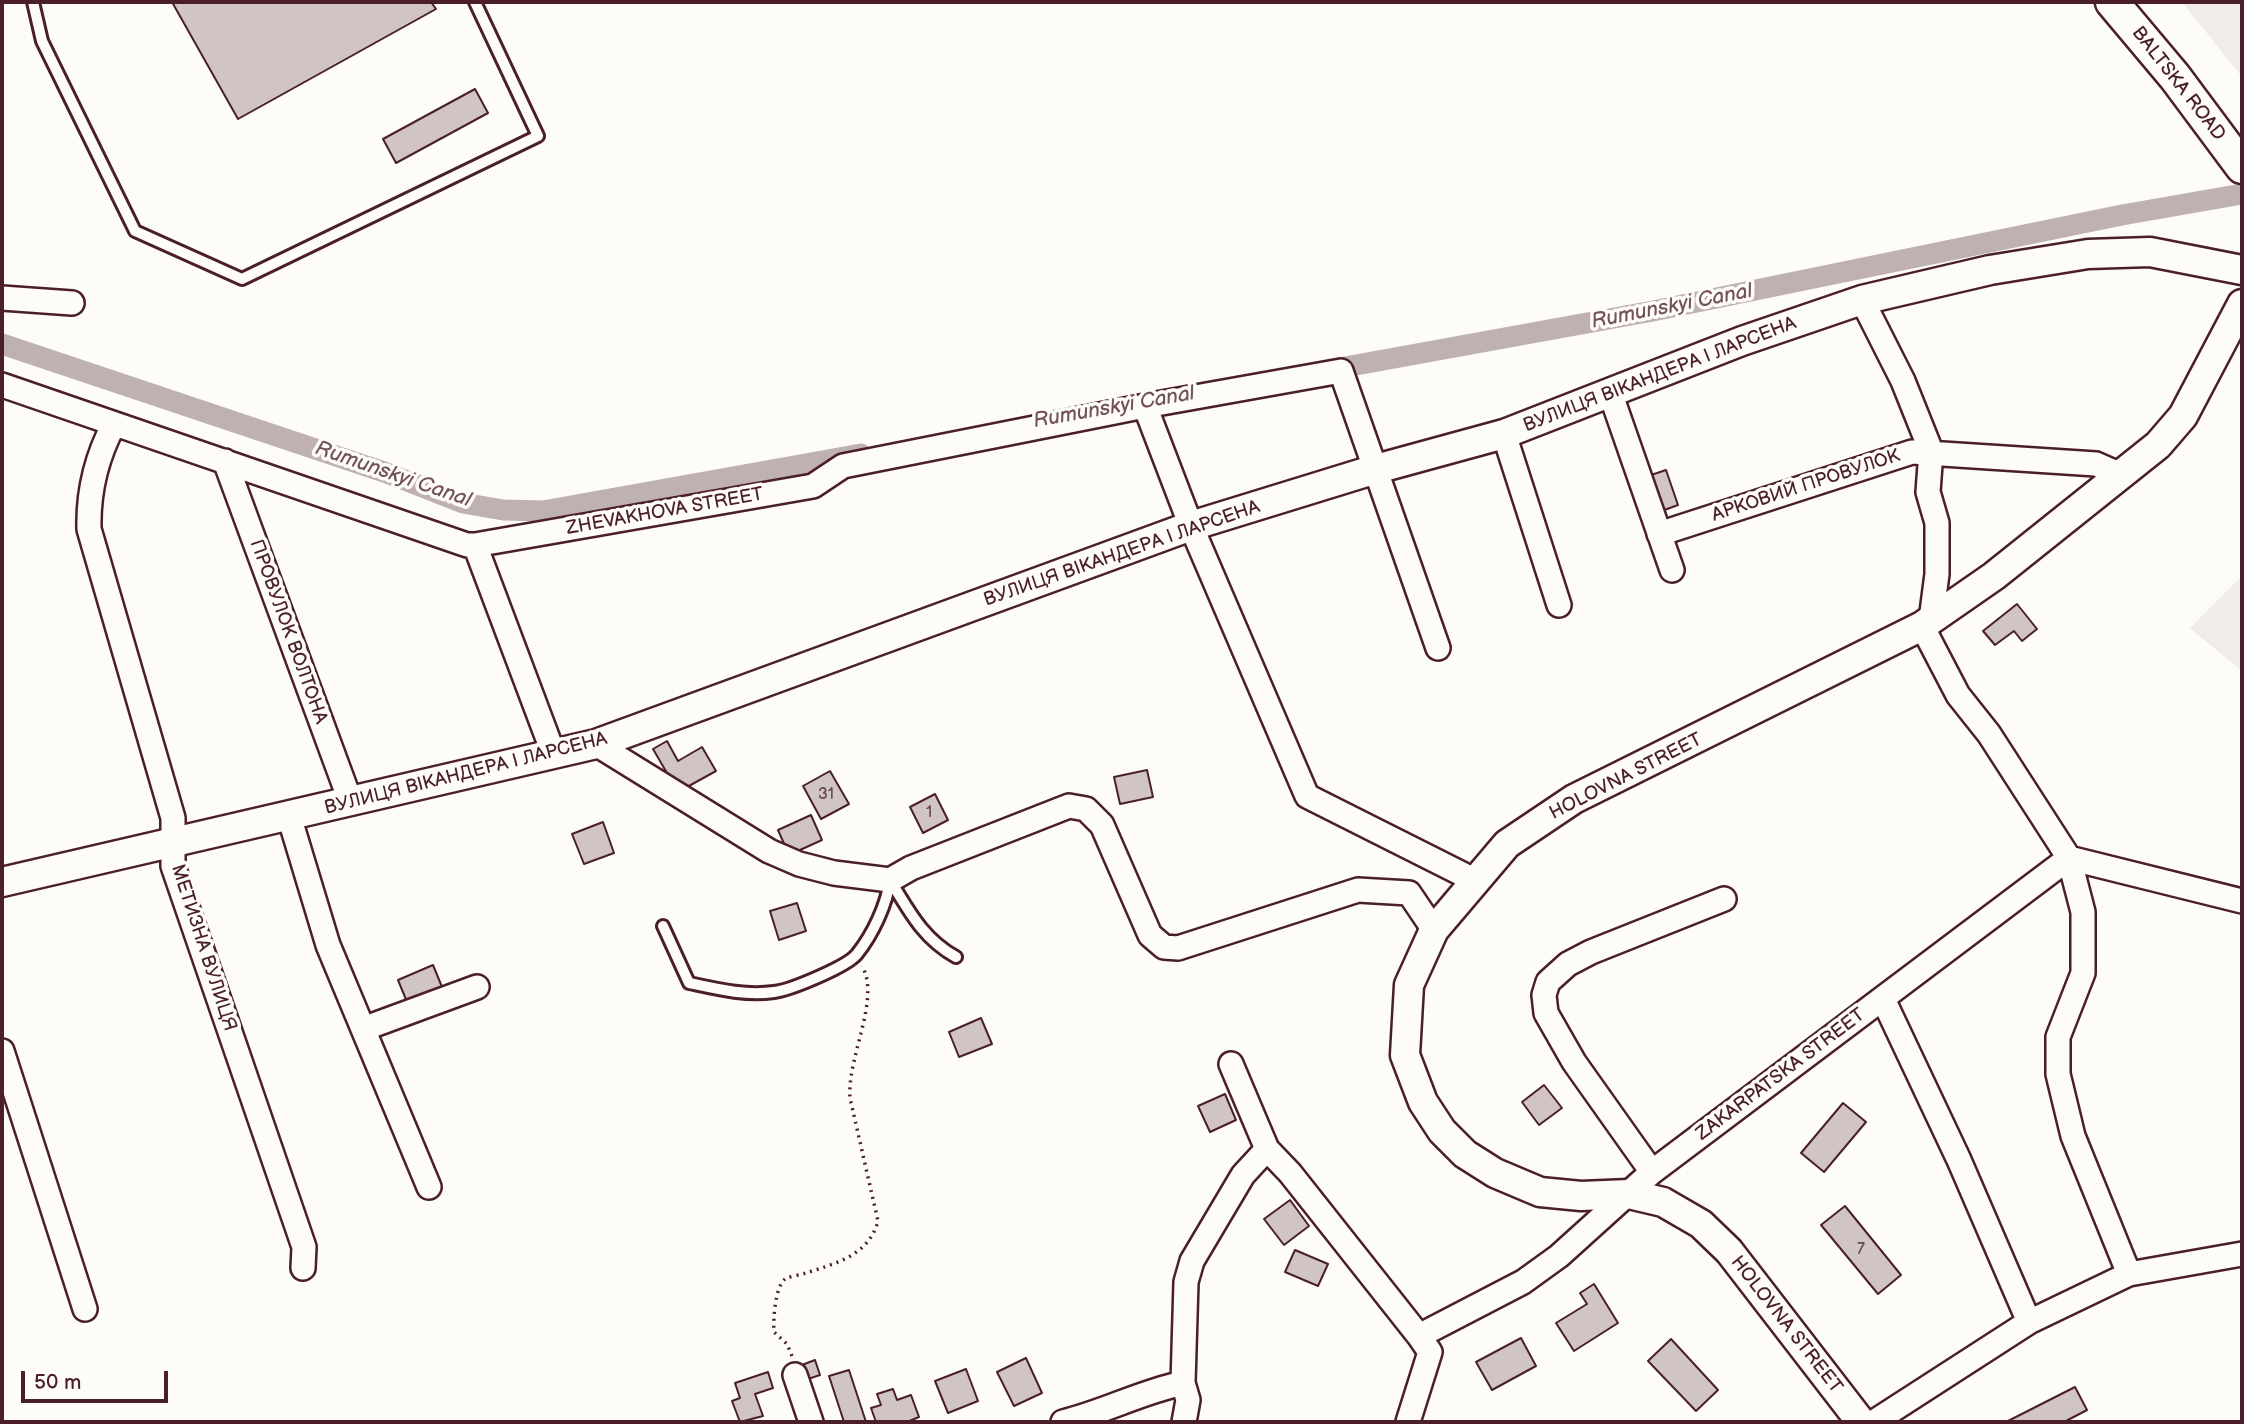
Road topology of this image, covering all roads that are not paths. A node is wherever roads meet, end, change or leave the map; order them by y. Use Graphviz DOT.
graph roads {
  1 [pos="33,2"];
  2 [pos="475,2"];
  3 [pos="2112,2"];
  4 [pos="2242,167"];
  5 [pos="2242,270"];
  6 [pos="2,298"];
  7 [pos="1862,300"];
  8 [pos="72,303"];
  9 [pos="2242,304"];
  10 [pos="2,385"];
  11 [pos="1611,395"];
  12 [pos="1145,406"];
  13 [pos="114,424"];
  14 [pos="1504,434"];
  15 [pos="1931,451"];
  16 [pos="225,461"];
  17 [pos="1377,469"];
  18 [pos="2120,475"];
  19 [pos="1191,526"];
  20 [pos="1659,534"];
  21 [pos="475,545"];
  22 [pos="1672,570"];
  23 [pos="1559,605"];
  24 [pos="1926,623"];
  25 [pos="1438,648"];
  26 [pos="596,744"];
  27 [pos="554,755"];
  28 [pos="351,803"];
  29 [pos="289,816"];
  30 [pos="172,843"];
  31 [pos="2069,858"];
  32 [pos="890,880"];
  33 [pos="1474,880"];
  34 [pos="2,882"];
  35 [pos="1724,899"];
  36 [pos="2242,901"];
  37 [pos="663,926"];
  38 [pos="1434,929"];
  39 [pos="956,957"];
  40 [pos="477,987"];
  41 [pos="1882,999"];
  42 [pos="363,1030"];
  43 [pos="2,1051"];
  44 [pos="1231,1064"];
  45 [pos="1267,1149"];
  46 [pos="1652,1172"];
  47 [pos="429,1187"];
  48 [pos="1629,1194"];
  49 [pos="2242,1254"];
  50 [pos="303,1268"];
  51 [pos="2129,1274"];
  52 [pos="85,1309"];
  53 [pos="2029,1322"];
  54 [pos="1419,1336"];
  55 [pos="795,1375"];
  56 [pos="1183,1383"];
  57 [pos="811,1422"];
  58 [pos="1063,1422"];
  59 [pos="1184,1422"];
  60 [pos="1408,1422"];
  61 [pos="1861,1422"];
  62 [pos="1874,1422"];
  1 -- 2 [label="lane"];
  3 -- 4 [label="main road, BALTSKA ROAD"];
  5 -- 7 [label="street, ВУЛИЦЯ ВІКАНДЕРА І ЛАРСЕНА"];
  6 -- 8 [label="street"];
  7 -- 11 [label="street, ВУЛИЦЯ ВІКАНДЕРА І ЛАРСЕНА"];
  7 -- 15 [label="street"];
  9 -- 18 [label="street, HOLOVNA STREET"];
  10 -- 13 [label="street, ZHEVAKHOVA STREET"];
  11 -- 14 [label="street, ВУЛИЦЯ ВІКАНДЕРА І ЛАРСЕНА"];
  11 -- 20 [label="street"];
  12 -- 17 [label="street, ZHEVAKHOVA STREET"];
  12 -- 19 [label="street"];
  12 -- 21 [label="street, ZHEVAKHOVA STREET"];
  13 -- 16 [label="street, ZHEVAKHOVA STREET"];
  13 -- 30 [label="street, МЕТИЗНА ВУЛИЦЯ"];
  14 -- 17 [label="street, ВУЛИЦЯ ВІКАНДЕРА І ЛАРСЕНА"];
  14 -- 23 [label="street"];
  15 -- 18 [label="street, АРКОВИЙ ПРОВУЛОК"];
  15 -- 20 [label="street, АРКОВИЙ ПРОВУЛОК"];
  15 -- 24 [label="street"];
  16 -- 21 [label="street, ZHEVAKHOVA STREET"];
  16 -- 28 [label="street, ПРОВУЛОК ВОЛТОНА"];
  17 -- 19 [label="street, ВУЛИЦЯ ВІКАНДЕРА І ЛАРСЕНА"];
  17 -- 25 [label="street"];
  18 -- 24 [label="street, HOLOVNA STREET"];
  19 -- 26 [label="street, ВУЛИЦЯ ВІКАНДЕРА І ЛАРСЕНА"];
  19 -- 33 [label="street"];
  20 -- 22 [label="street"];
  21 -- 27 [label="street"];
  24 -- 31 [label="street"];
  24 -- 33 [label="street, HOLOVNA STREET"];
  26 -- 27 [label="street, ВУЛИЦЯ ВІКАНДЕРА І ЛАРСЕНА"];
  26 -- 32 [label="street"];
  27 -- 28 [label="street, ВУЛИЦЯ ВІКАНДЕРА І ЛАРСЕНА"];
  28 -- 29 [label="street, ВУЛИЦЯ ВІКАНДЕРА І ЛАРСЕНА"];
  29 -- 30 [label="street, ВУЛИЦЯ ВІКАНДЕРА І ЛАРСЕНА"];
  29 -- 42 [label="street"];
  30 -- 34 [label="street, ВУЛИЦЯ ВІКАНДЕРА І ЛАРСЕНА"];
  30 -- 50 [label="street, МЕТИЗНА ВУЛИЦЯ"];
  31 -- 36 [label="street"];
  31 -- 41 [label="street, ZAKARPATSKA STREET"];
  31 -- 51 [label="street"];
  32 -- 37 [label="lane"];
  32 -- 38 [label="street"];
  32 -- 39 [label="lane"];
  33 -- 38 [label="street, HOLOVNA STREET"];
  35 -- 46 [label="street"];
  38 -- 48 [label="street, HOLOVNA STREET"];
  40 -- 42 [label="street"];
  41 -- 46 [label="street, ZAKARPATSKA STREET"];
  41 -- 53 [label="street"];
  42 -- 47 [label="street"];
  43 -- 52 [label="street"];
  44 -- 45 [label="street"];
  45 -- 54 [label="street"];
  45 -- 56 [label="street"];
  46 -- 48 [label="street, ZAKARPATSKA STREET"];
  48 -- 54 [label="street, ZAKARPATSKA STREET"];
  48 -- 61 [label="street, HOLOVNA STREET"];
  49 -- 51 [label="street"];
  51 -- 53 [label="street"];
  53 -- 62 [label="street"];
  54 -- 60 [label="street"];
  55 -- 57 [label="street"];
  56 -- 58 [label="street"];
  56 -- 59 [label="street"];
}
